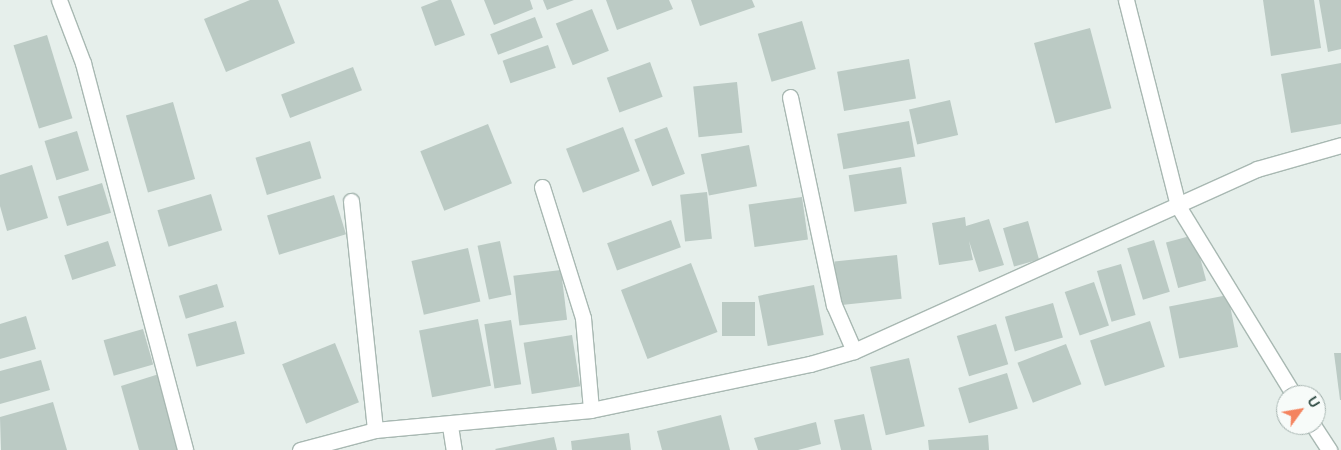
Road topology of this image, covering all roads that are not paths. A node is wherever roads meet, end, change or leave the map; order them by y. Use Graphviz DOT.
graph roads {
  1 [pos="59,0"];
  2 [pos="1126,0"];
  3 [pos="790,97"];
  4 [pos="1341,145"];
  5 [pos="542,187"];
  6 [pos="351,201"];
  7 [pos="1178,206"];
  8 [pos="854,350"];
  9 [pos="1288,385"];
  10 [pos="591,410"];
  11 [pos="450,426"];
  12 [pos="374,430"];
  13 [pos="1319,435"];
  14 [pos="185,450"];
  15 [pos="300,450"];
  16 [pos="454,450"];
  17 [pos="1328,450"];
  1 -- 14 [label="street"];
  2 -- 7 [label="street"];
  3 -- 8 [label="street"];
  4 -- 7 [label="street"];
  5 -- 10 [label="street"];
  6 -- 12 [label="street"];
  7 -- 8 [label="street"];
  7 -- 9 [label="street"];
  8 -- 10 [label="street"];
  10 -- 11 [label="street"];
  11 -- 12 [label="street"];
  11 -- 16 [label="street"];
  12 -- 15 [label="street"];
  13 -- 17 [label="street"];
}
